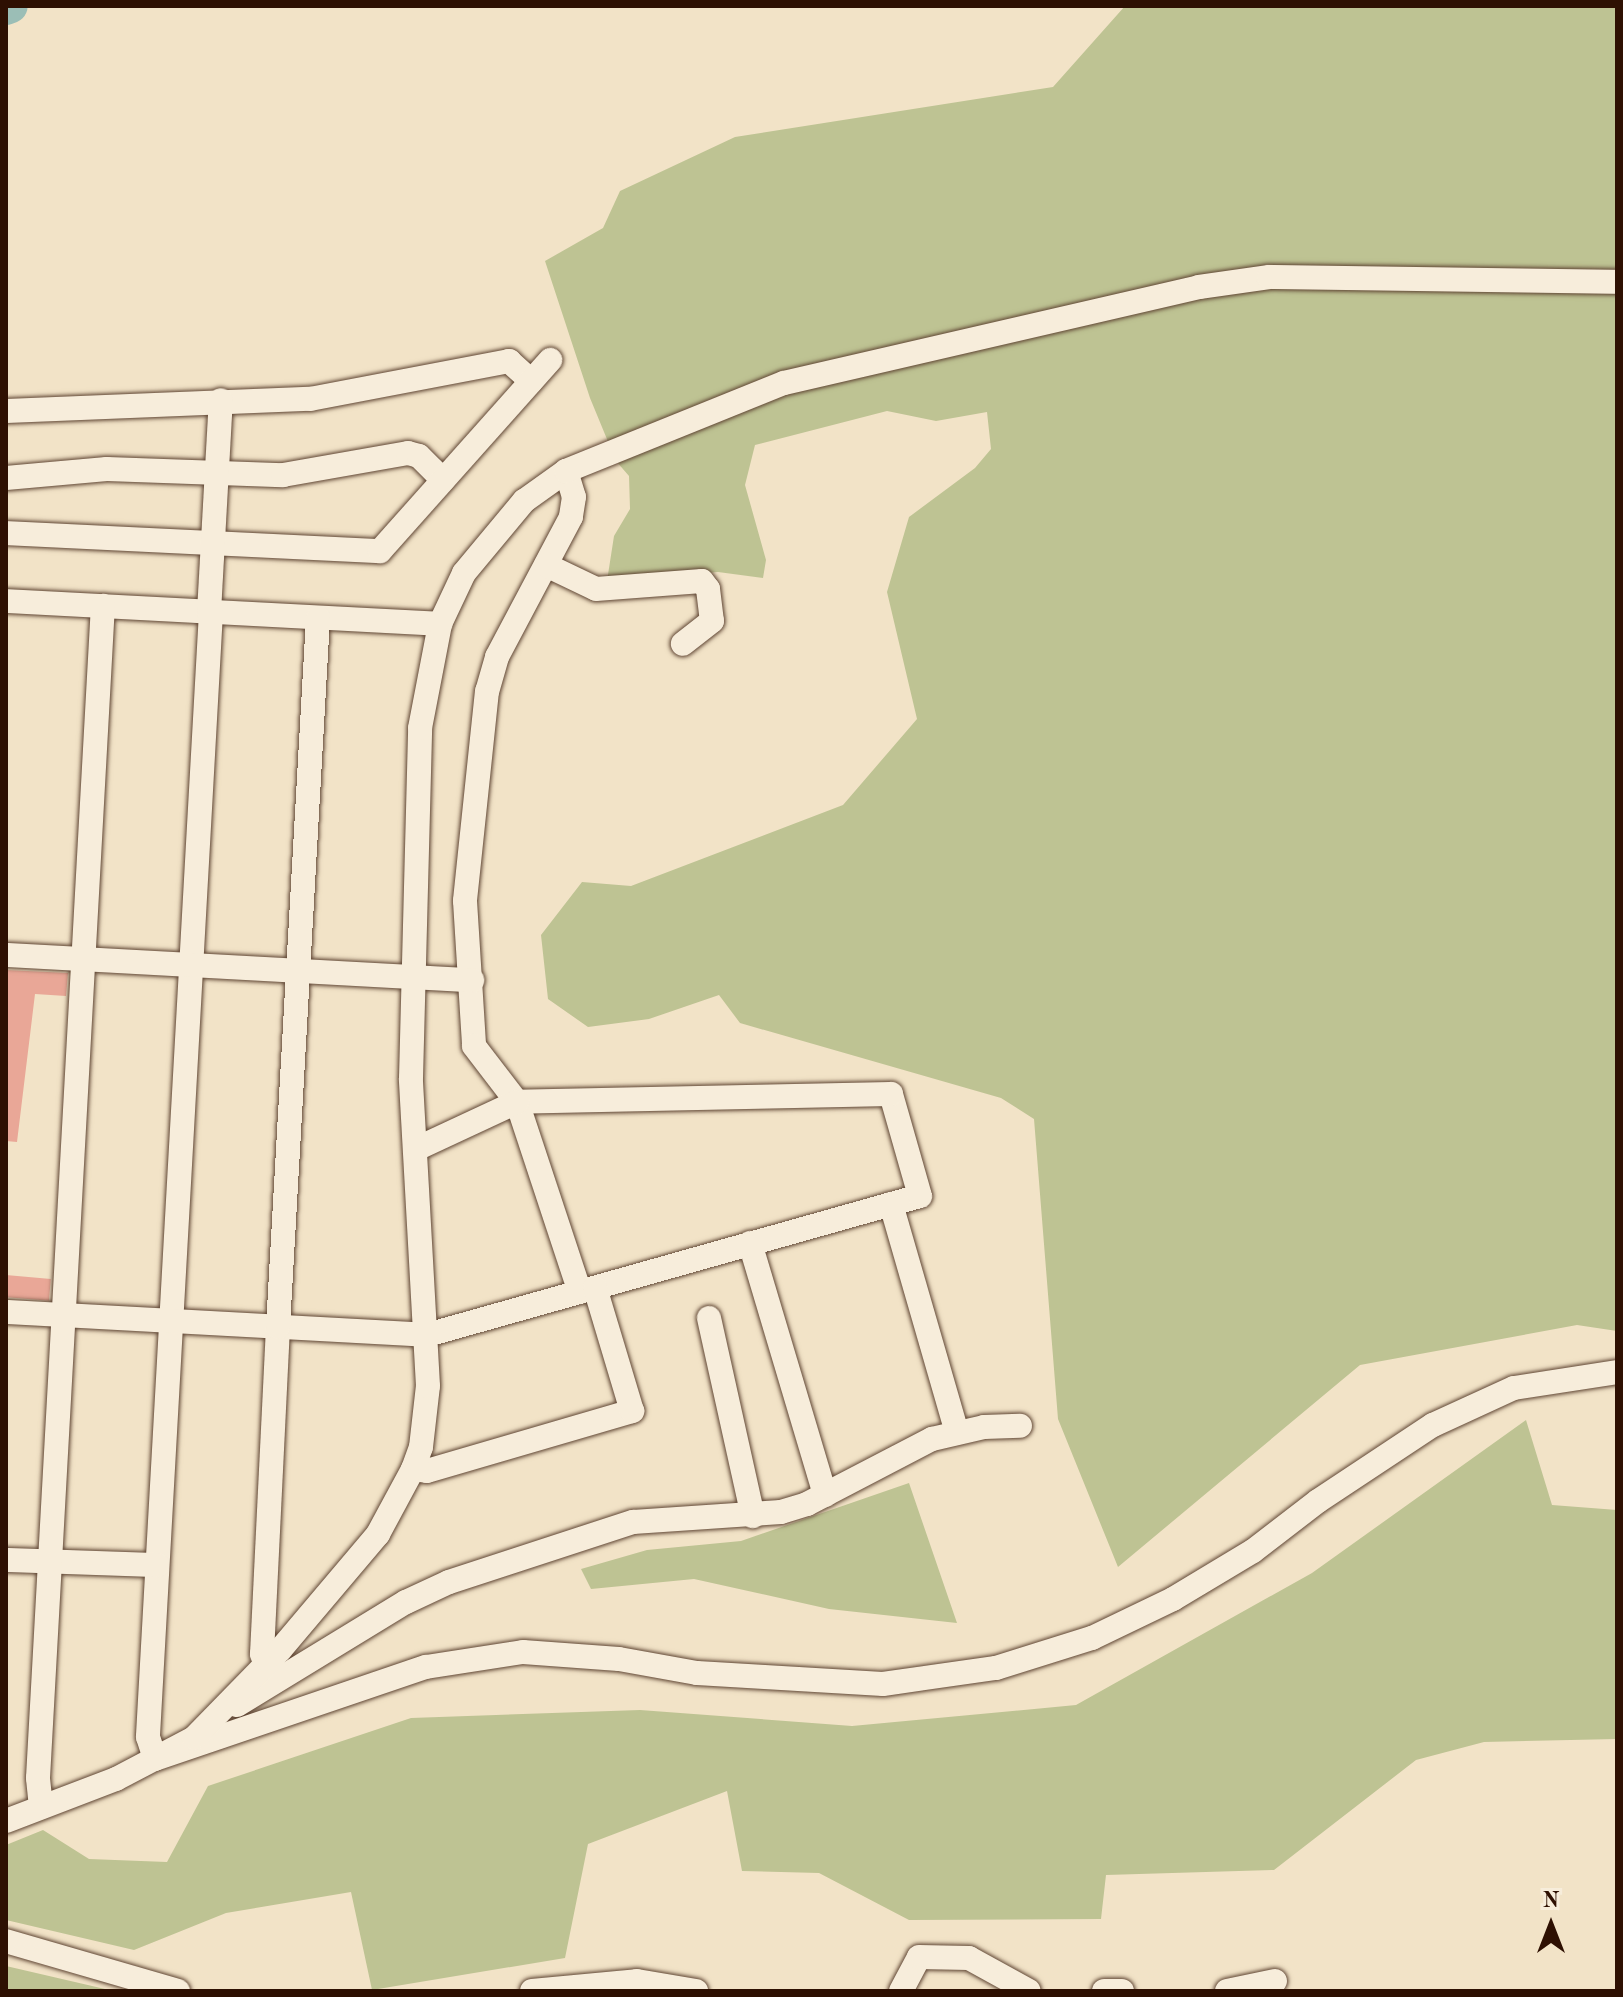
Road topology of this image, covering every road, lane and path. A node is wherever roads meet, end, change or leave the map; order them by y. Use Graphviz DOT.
graph roads {
  1 [pos="1617,282"];
  2 [pos="550,360"];
  3 [pos="531,381"];
  4 [pos="221,400"];
  5 [pos="6,411"];
  6 [pos="566,471"];
  7 [pos="217,472"];
  8 [pos="6,478"];
  9 [pos="443,480"];
  10 [pos="6,533"];
  11 [pos="213,543"];
  12 [pos="546,565"];
  13 [pos="6,601"];
  14 [pos="103,606"];
  15 [pos="210,612"];
  16 [pos="318,618"];
  17 [pos="440,624"];
  18 [pos="683,644"];
  19 [pos="6,955"];
  20 [pos="83,960"];
  21 [pos="190,965"];
  22 [pos="298,971"];
  23 [pos="415,977"];
  24 [pos="472,980"];
  25 [pos="517,1102"];
  26 [pos="416,1149"];
  27 [pos="891,1204"];
  28 [pos="750,1243"];
  29 [pos="587,1290"];
  30 [pos="6,1312"];
  31 [pos="65,1316"];
  32 [pos="709,1318"];
  33 [pos="170,1321"];
  34 [pos="278,1327"];
  35 [pos="427,1335"];
  36 [pos="1617,1372"];
  37 [pos="1020,1426"];
  38 [pos="957,1433"];
  39 [pos="413,1469"];
  40 [pos="825,1495"];
  41 [pos="753,1516"];
  42 [pos="6,1560"];
  43 [pos="51,1562"];
  44 [pos="157,1565"];
  45 [pos="266,1665"];
  46 [pos="221,1714"];
  47 [pos="155,1759"];
  48 [pos="41,1807"];
  49 [pos="6,1821"];
  50 [pos="6,1941"];
  51 [pos="1275,1981"];
  52 [pos="178,1991"];
  53 [pos="532,1991"];
  54 [pos="696,1991"];
  55 [pos="901,1991"];
  56 [pos="1029,1991"];
  57 [pos="1104,1991"];
  58 [pos="1122,1991"];
  59 [pos="1227,1991"];
  1 -- 6 [label="street"];
  2 -- 3 [label="street"];
  3 -- 4 [label="street"];
  3 -- 9 [label="street"];
  4 -- 5 [label="street"];
  4 -- 7 [label="street"];
  6 -- 12 [label="street"];
  6 -- 17 [label="street"];
  7 -- 8 [label="street"];
  7 -- 9 [label="street"];
  7 -- 11 [label="street"];
  9 -- 11 [label="street"];
  10 -- 11 [label="street"];
  11 -- 15 [label="street"];
  12 -- 18 [label="street"];
  12 -- 24 [label="street"];
  13 -- 14 [label="street"];
  14 -- 15 [label="street"];
  14 -- 20 [label="street"];
  15 -- 16 [label="street"];
  15 -- 21 [label="street"];
  16 -- 17 [label="street"];
  16 -- 22 [label="street"];
  17 -- 23 [label="street"];
  19 -- 20 [label="street"];
  20 -- 21 [label="street"];
  20 -- 31 [label="street"];
  21 -- 22 [label="street"];
  21 -- 33 [label="street"];
  22 -- 23 [label="street"];
  22 -- 34 [label="street"];
  23 -- 24 [label="street"];
  23 -- 26 [label="street"];
  24 -- 25 [label="street"];
  25 -- 26 [label="street"];
  25 -- 27 [label="street"];
  25 -- 29 [label="street"];
  26 -- 35 [label="street"];
  27 -- 28 [label="street"];
  27 -- 38 [label="street"];
  28 -- 29 [label="street"];
  28 -- 40 [label="street"];
  29 -- 35 [label="street"];
  29 -- 39 [label="street"];
  30 -- 31 [label="street"];
  31 -- 33 [label="street"];
  31 -- 43 [label="street"];
  32 -- 41 [label="street"];
  33 -- 34 [label="street"];
  33 -- 44 [label="street"];
  34 -- 35 [label="street"];
  34 -- 45 [label="street"];
  35 -- 39 [label="street"];
  36 -- 47 [label="street"];
  37 -- 38 [label="street"];
  38 -- 40 [label="street"];
  39 -- 45 [label="street"];
  40 -- 41 [label="street"];
  41 -- 46 [label="street"];
  42 -- 43 [label="street"];
  43 -- 44 [label="street"];
  43 -- 48 [label="street"];
  44 -- 47 [label="street"];
  45 -- 46 [label="street"];
  46 -- 47 [label="street"];
  47 -- 48 [label="street"];
  48 -- 49 [label="street"];
  50 -- 52 [label="street"];
  51 -- 59 [label="street"];
  53 -- 54 [label="street"];
  55 -- 56 [label="street"];
  57 -- 58 [label="street"];
}
